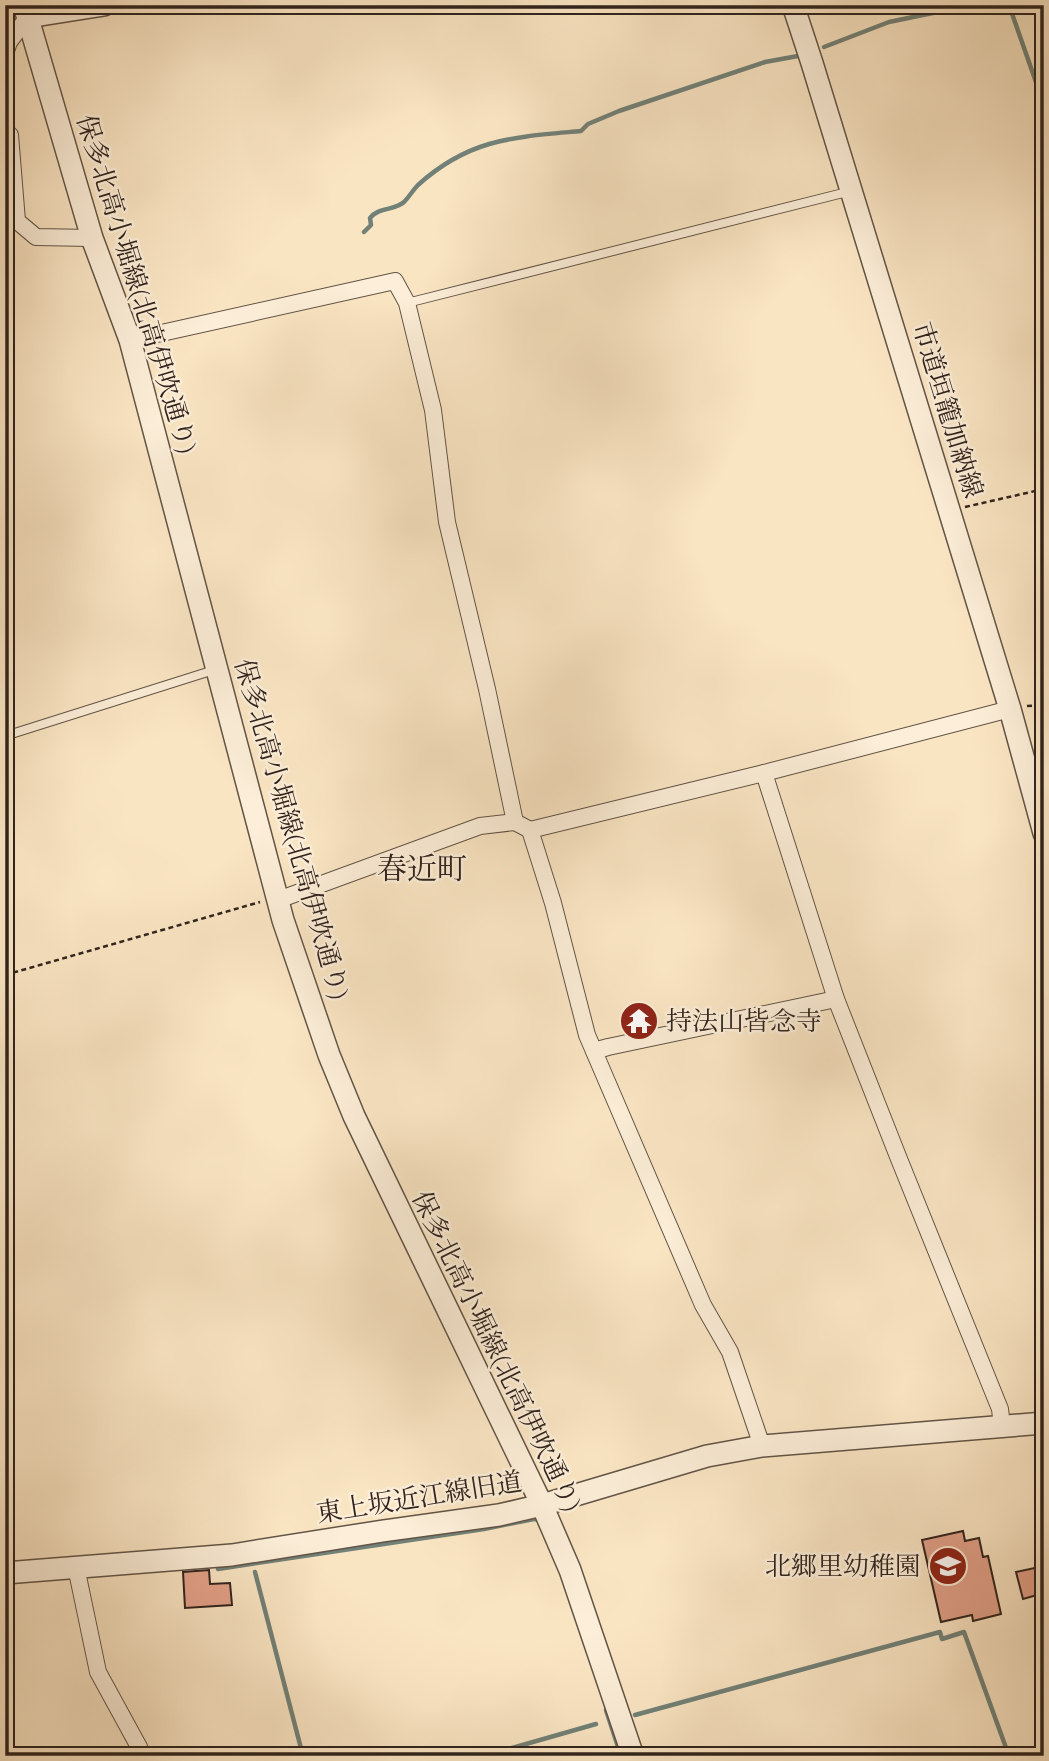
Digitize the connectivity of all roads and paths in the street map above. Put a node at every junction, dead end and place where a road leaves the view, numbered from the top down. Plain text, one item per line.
1 (104, 5) edge
2 (793, 5) edge
3 (26, 11) edge
4 (5, 23) edge
5 (5, 54) edge
6 (5, 131) edge
7 (851, 191) junction
8 (11, 222) edge
9 (92, 238) junction
10 (407, 303) junction
11 (130, 340) junction
12 (1044, 489) edge
13 (950, 511) junction
14 (217, 670) junction
15 (1010, 709) junction
16 (5, 736) edge
17 (764, 773) junction
18 (515, 822) junction
19 (530, 830) junction
20 (1044, 833) edge
21 (278, 901) junction
22 (5, 975) edge
23 (836, 999) junction
24 (594, 1051) junction
25 (1044, 1423) edge
26 (1002, 1426) junction
27 (762, 1446) junction
28 (542, 1505) junction
29 (76, 1567) junction
30 (5, 1573) edge
31 (141, 1756) edge
32 (633, 1756) edge

1 - 3 street
2 - 7 street, 市道垣籠加納線
3 - 4 street
3 - 5 street
3 - 9 street, 保多北高小堀線(北高伊吹通り)
6 - 8 street
7 - 10 lane
7 - 13 street, 市道垣籠加納線
8 - 9 street
9 - 11 street, 保多北高小堀線(北高伊吹通り)
10 - 11 street
10 - 18 street
11 - 14 street, 保多北高小堀線(北高伊吹通り)
12 - 13 path
13 - 15 street, 市道垣籠加納線
14 - 16 lane
14 - 21 street, 保多北高小堀線(北高伊吹通り)
15 - 17 street
15 - 20 street, 市道垣籠加納線
17 - 19 street
17 - 23 street
18 - 19 street
18 - 21 street
19 - 24 street
21 - 22 path
21 - 28 street, 保多北高小堀線(北高伊吹通り)
23 - 24 street
23 - 26 street
24 - 27 street
25 - 26 street, 東上坂近江線旧道
26 - 27 street, 東上坂近江線旧道
27 - 28 street, 東上坂近江線旧道
28 - 29 street, 東上坂近江線旧道
28 - 32 street, 保多北高小堀線(北高伊吹通り)
29 - 30 street, 東上坂近江線旧道
29 - 31 street

